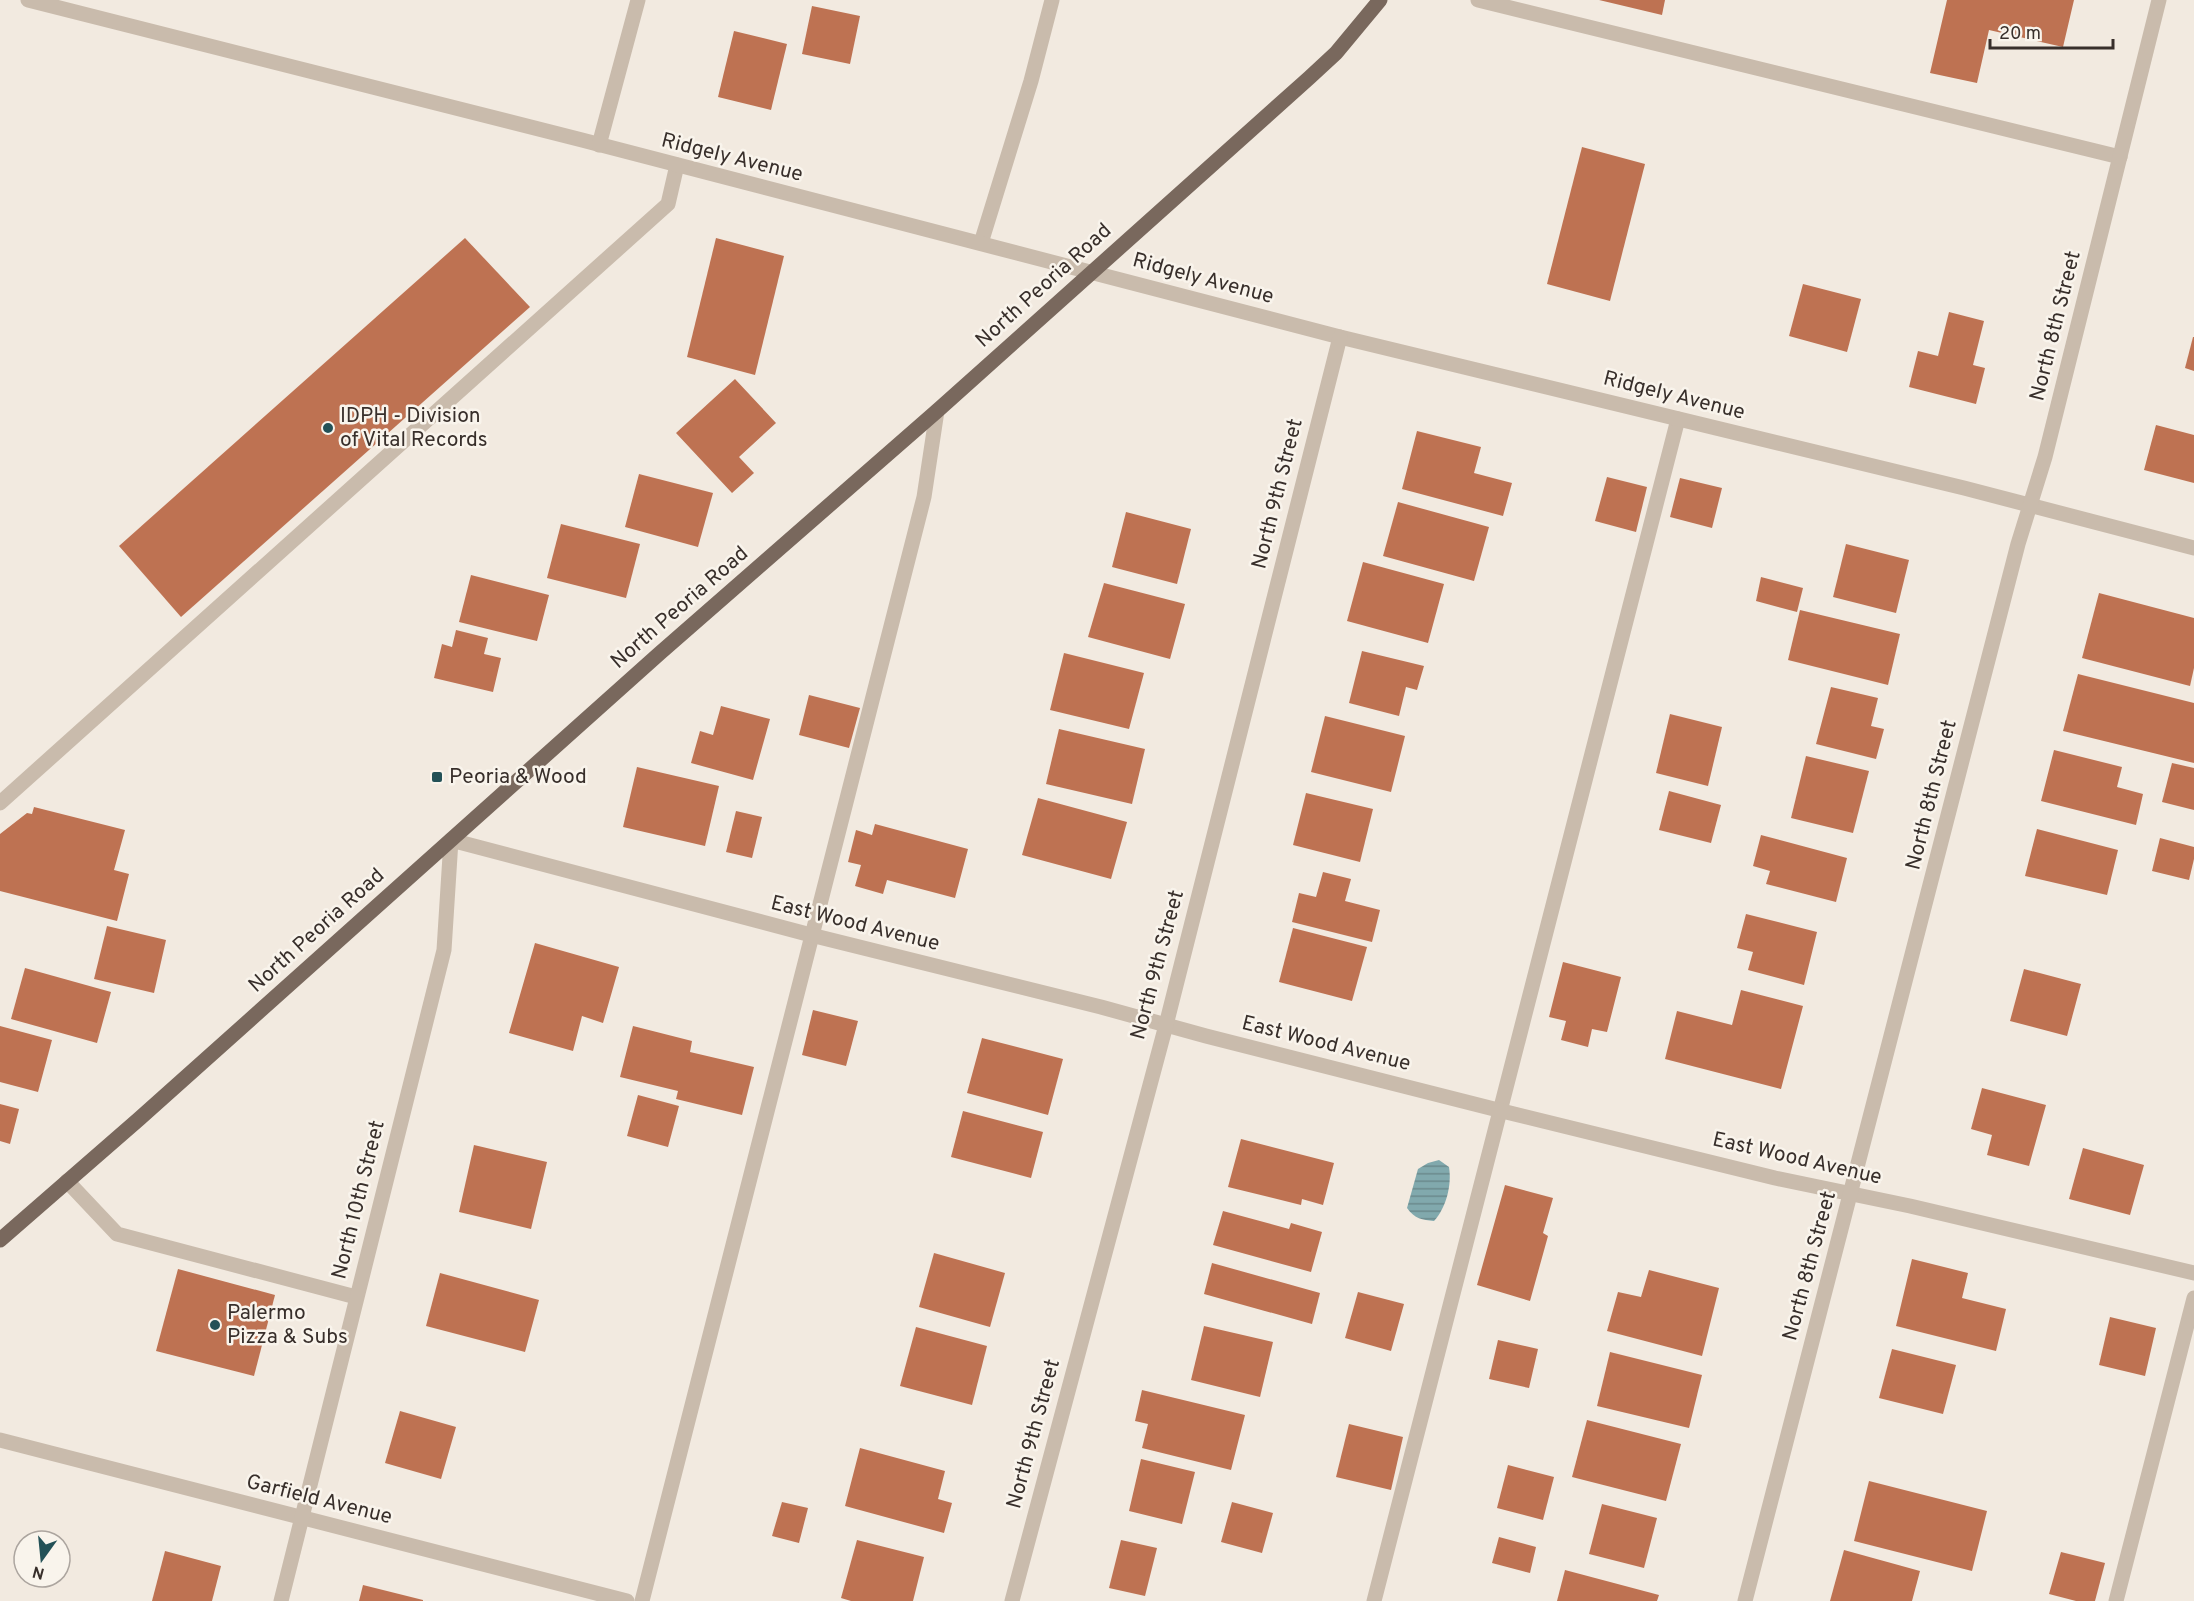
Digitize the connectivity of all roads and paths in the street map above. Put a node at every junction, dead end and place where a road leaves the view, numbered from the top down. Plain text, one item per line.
1 (28, 0) edge
2 (639, 0) edge
3 (1052, 0) edge
4 (1380, 0) edge
5 (1478, 0) edge
6 (2159, 0) edge
7 (599, 145) junction
8 (2120, 157) junction
9 (677, 165) junction
10 (981, 243) junction
11 (1092, 272) junction
12 (1340, 337) junction
13 (937, 411) junction
14 (1678, 419) junction
15 (2030, 505) junction
16 (2194, 548) edge
17 (0, 803) edge
18 (451, 840) junction
19 (811, 935) junction
20 (1166, 1025) junction
21 (1502, 1111) junction
22 (67, 1181) junction
23 (1851, 1194) junction
24 (0, 1240) edge
25 (2194, 1273) edge
26 (356, 1297) junction
27 (2194, 1298) edge
28 (0, 1440) edge
29 (302, 1517) junction
30 (281, 1601) edge
31 (627, 1601) edge
32 (642, 1601) edge
33 (1012, 1601) edge
34 (1374, 1601) edge
35 (1745, 1601) edge
36 (2116, 1601) edge

1 - 7 street, Ridgely Avenue
2 - 7 street
3 - 10 street
4 - 11 main road, North Peoria Road
5 - 8 street
6 - 8 street, North 8th Street
7 - 9 street, Ridgely Avenue
8 - 15 street, North 8th Street
9 - 10 street, Ridgely Avenue
9 - 17 street
10 - 11 street, Ridgely Avenue
11 - 12 street, Ridgely Avenue
11 - 13 main road, North Peoria Road
12 - 14 street, Ridgely Avenue
12 - 20 street, North 9th Street
13 - 18 main road, North Peoria Road
13 - 19 street
14 - 15 street, Ridgely Avenue
14 - 21 street
15 - 16 street, Ridgely Avenue
15 - 23 street, North 8th Street
18 - 19 street, East Wood Avenue
18 - 22 main road, North Peoria Road
18 - 26 street, North 10th Street
19 - 20 street, East Wood Avenue
19 - 32 street
20 - 21 street, East Wood Avenue
20 - 33 street, North 9th Street
21 - 23 street, East Wood Avenue
21 - 34 street
22 - 24 main road, North Peoria Road
22 - 26 street
23 - 25 street, East Wood Avenue
23 - 35 street, North 8th Street
26 - 29 street, North 10th Street
27 - 36 street
28 - 29 street, Garfield Avenue
29 - 30 street, North 10th Street
29 - 31 street, Garfield Avenue

